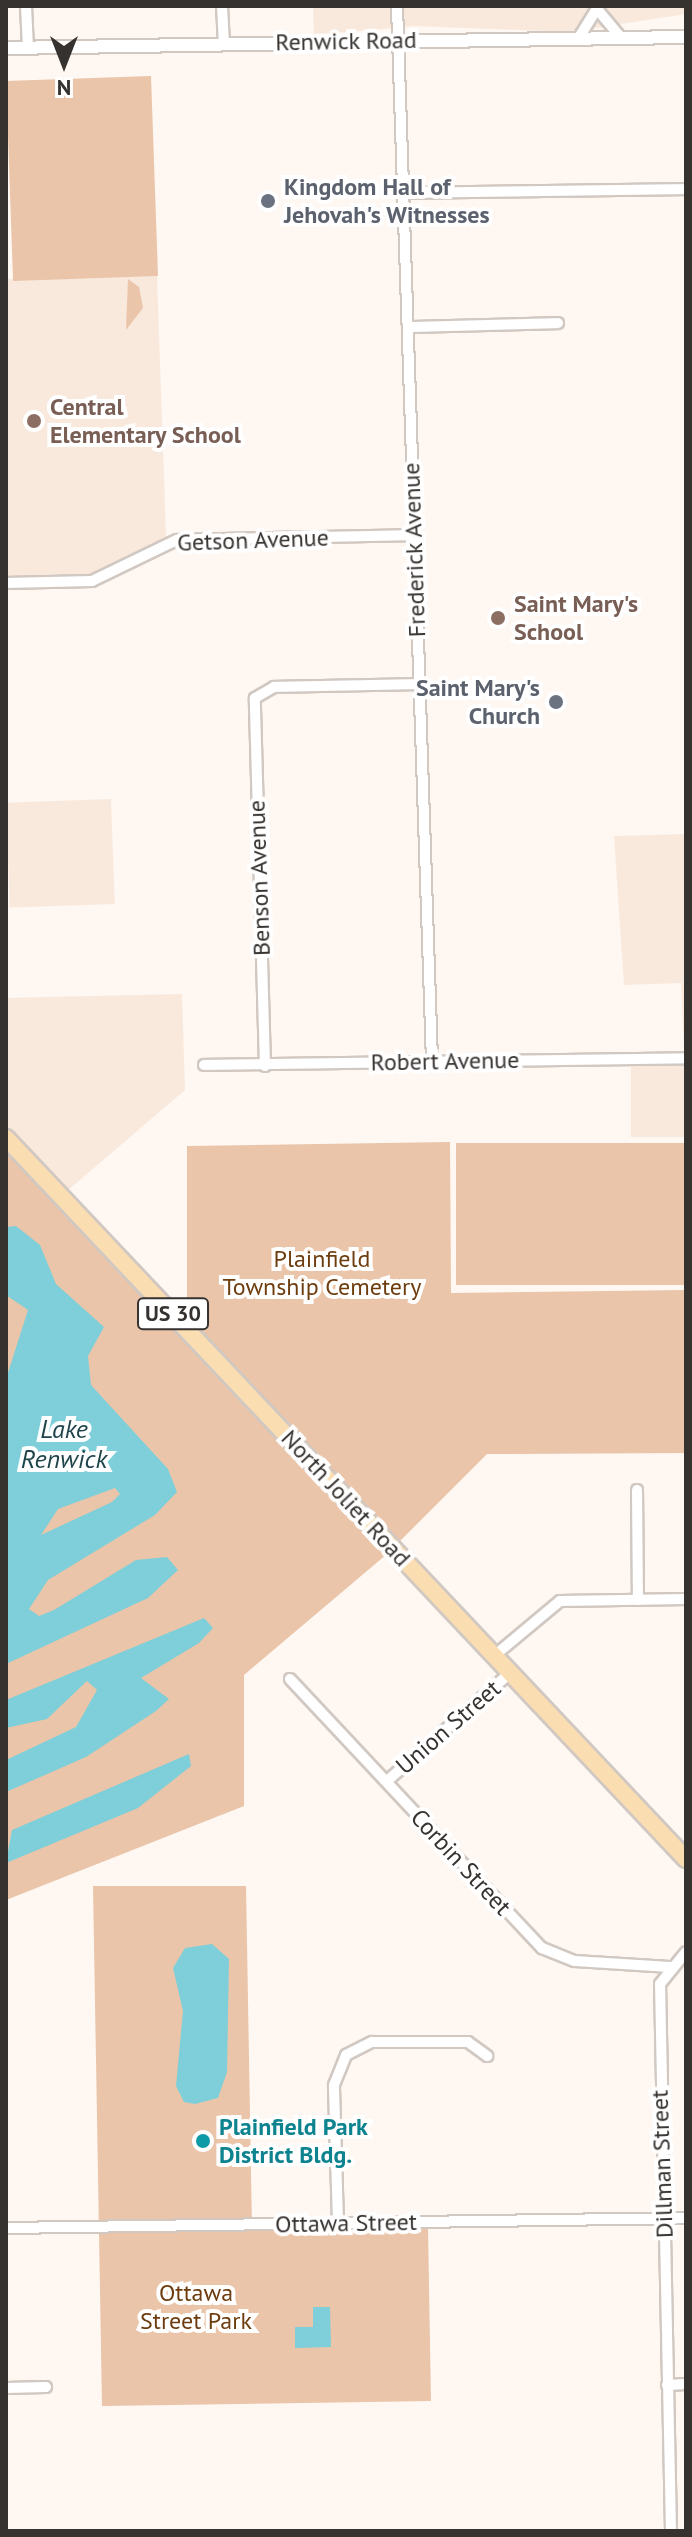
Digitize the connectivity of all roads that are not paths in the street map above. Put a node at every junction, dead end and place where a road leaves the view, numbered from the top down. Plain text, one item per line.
1 (26, 6) edge
2 (222, 6) edge
3 (397, 6) edge
4 (597, 7) edge
5 (686, 37) edge
6 (621, 38) junction
7 (578, 39) junction
8 (398, 40) junction
9 (224, 44) junction
10 (6, 48) edge
11 (28, 48) junction
12 (686, 189) edge
13 (404, 193) junction
14 (558, 323) dead end
15 (408, 327) junction
16 (414, 535) junction
17 (6, 583) edge
18 (418, 684) junction
19 (686, 1058) edge
20 (432, 1061) junction
21 (204, 1065) dead end
22 (265, 1066) junction
23 (6, 1138) edge
24 (637, 1490) dead end
25 (686, 1599) edge
26 (638, 1600) junction
27 (494, 1656) junction
28 (510, 1673) junction
29 (290, 1679) dead end
30 (387, 1781) junction
31 (686, 1859) edge
32 (686, 1952) edge
33 (670, 1967) junction
34 (487, 2056) dead end
35 (664, 2218) junction
36 (686, 2218) edge
37 (338, 2223) junction
38 (6, 2228) edge
39 (686, 2384) edge
40 (667, 2385) junction
41 (46, 2387) dead end
42 (6, 2388) edge
43 (671, 2531) edge

1 - 11 street
2 - 9 street
3 - 8 street, Frederick Avenue
4 - 6 street
4 - 7 street
5 - 6 street, Renwick Road
6 - 7 street, Renwick Road
7 - 8 street, Renwick Road
8 - 9 street, Renwick Road
8 - 13 street, Frederick Avenue
9 - 11 street, Renwick Road
10 - 11 street, Renwick Road
12 - 13 street
13 - 15 street, Frederick Avenue
14 - 15 street
15 - 16 street, Frederick Avenue
16 - 17 street, Getson Avenue
16 - 18 street, Frederick Avenue
18 - 20 street, Frederick Avenue
18 - 22 street, Benson Avenue
19 - 20 street, Robert Avenue
20 - 22 street, Robert Avenue
21 - 22 street, Robert Avenue
23 - 27 main road, North Joliet Road / US 30
24 - 26 street
25 - 26 street, Union Street
26 - 27 street, Union Street
27 - 28 main road, North Joliet Road / US 30
28 - 30 street, Union Street
28 - 31 main road, North Joliet Road / US 30
29 - 30 street, Corbin Street
30 - 33 street, Corbin Street
32 - 33 street
33 - 35 street, Dillman Street
34 - 37 street
35 - 36 street, Ottawa Street
35 - 37 street, Ottawa Street
35 - 40 street, Dillman Street
37 - 38 street, Ottawa Street
39 - 40 street
40 - 43 street, Dillman Street
41 - 42 street

